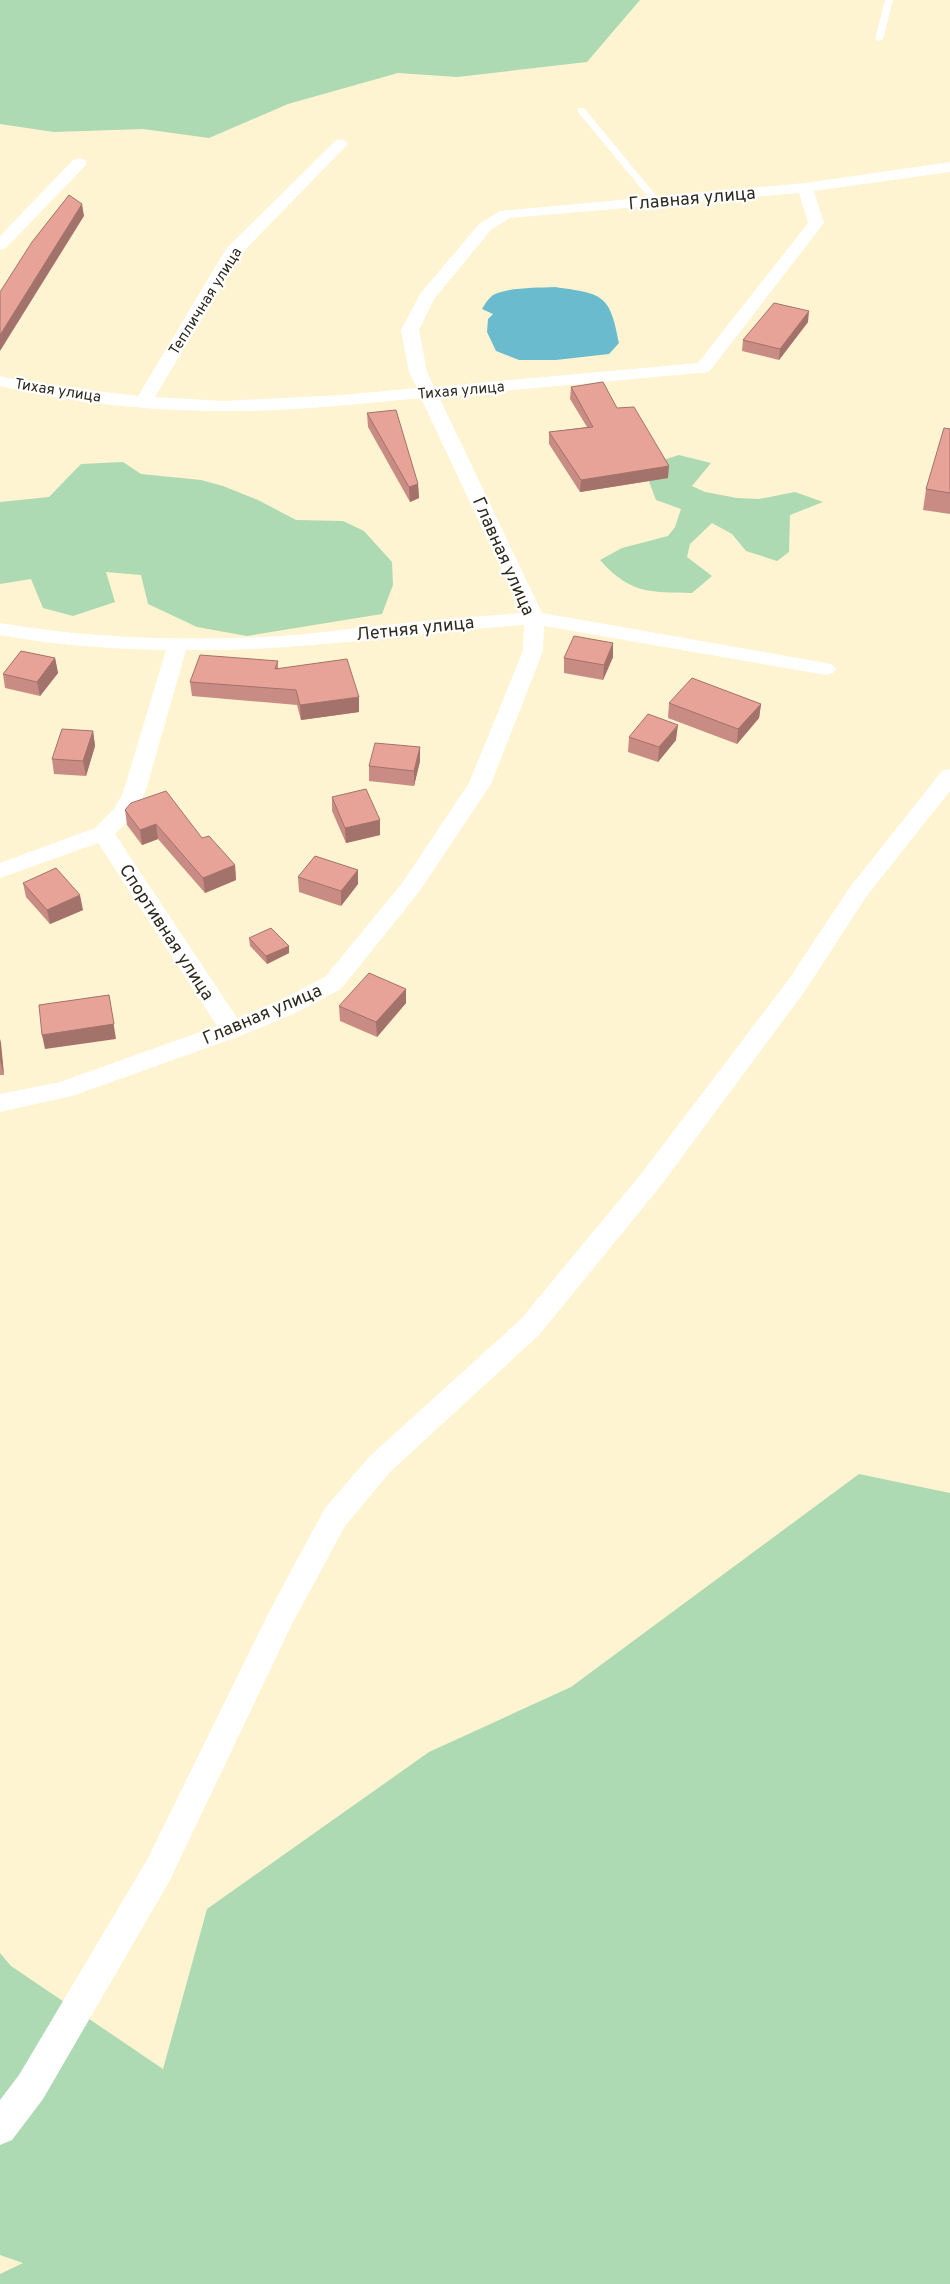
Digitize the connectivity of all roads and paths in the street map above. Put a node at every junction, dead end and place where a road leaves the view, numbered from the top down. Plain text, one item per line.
1 (889, 0) edge
2 (879, 39) dead end
3 (581, 110) dead end
4 (340, 144) dead end
5 (79, 163) dead end
6 (950, 167) edge
7 (805, 188) junction
8 (656, 201) junction
9 (3, 239) edge
10 (0, 381) edge
11 (428, 392) junction
12 (143, 402) junction
13 (534, 618) junction
14 (0, 629) edge
15 (178, 644) junction
16 (826, 669) dead end
17 (950, 776) edge
18 (103, 833) junction
19 (0, 871) edge
20 (232, 1030) junction
21 (0, 1103) edge
22 (0, 2128) edge

1 - 2 lane
3 - 8 lane
4 - 12 street, Тепличная улица
5 - 9 street
6 - 7 street, Главная улица
7 - 8 street, Главная улица
7 - 11 street, Тихая улица
8 - 11 street, Главная улица
10 - 12 street, Тихая улица
11 - 12 street, Тихая улица
11 - 13 street, Главная улица
13 - 15 street, Летняя улица
13 - 16 street, Летняя улица
13 - 20 street, Главная улица
14 - 15 street, Летняя улица
15 - 18 street
17 - 22 street
18 - 19 street
18 - 20 street, Спортивная улица
20 - 21 street, Главная улица

